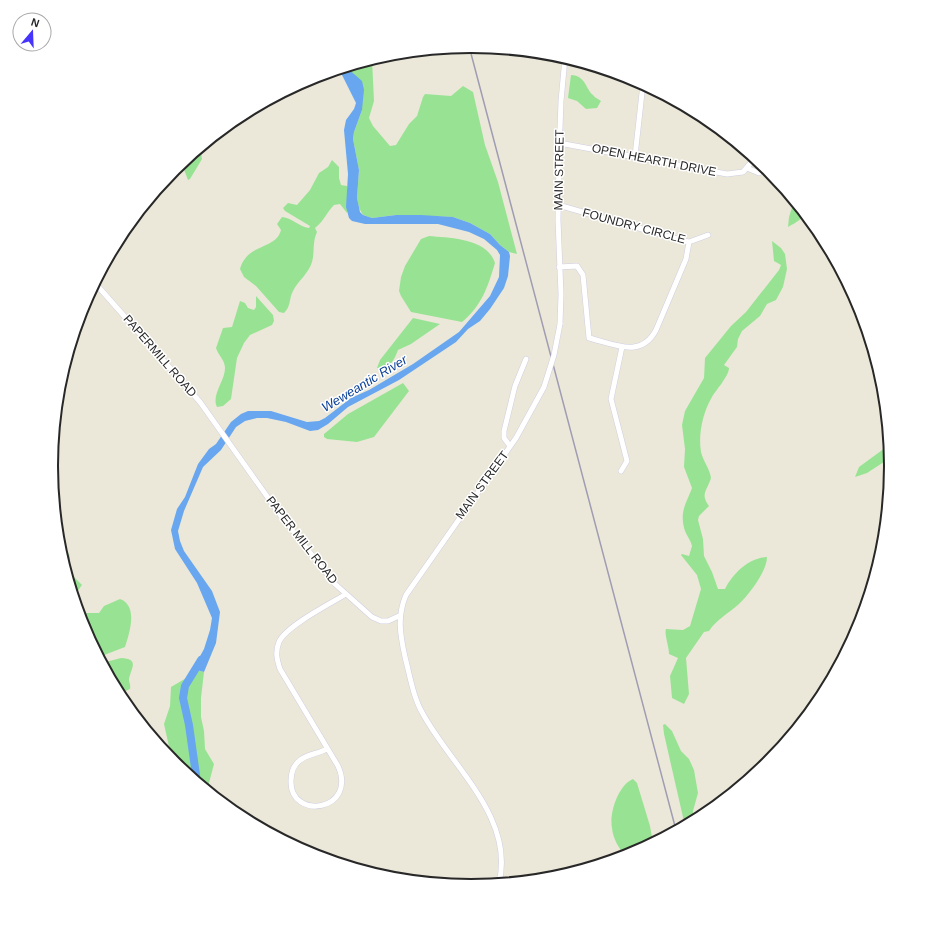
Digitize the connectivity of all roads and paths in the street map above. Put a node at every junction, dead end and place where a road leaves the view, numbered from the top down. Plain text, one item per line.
1 (565, 64) edge
2 (642, 90) edge
3 (559, 143) junction
4 (635, 156) junction
5 (751, 163) edge
6 (747, 168) junction
7 (760, 172) edge
8 (558, 205) junction
9 (708, 235) dead end
10 (689, 242) junction
11 (559, 267) junction
12 (99, 287) edge
13 (622, 347) junction
14 (526, 359) dead end
15 (221, 432) joint
16 (510, 446) junction
17 (621, 471) dead end
18 (346, 594) junction
19 (399, 616) junction
20 (327, 749) junction
21 (499, 878) edge

1 - 3 street, MAIN STREET
2 - 4 street
3 - 4 street, OPEN HEARTH DRIVE
3 - 8 street, MAIN STREET
4 - 6 street, OPEN HEARTH DRIVE
5 - 6 street
6 - 7 street, OPEN HEARTH DRIVE
8 - 10 street, FOUNDRY CIRCLE
8 - 11 street, MAIN STREET
9 - 10 street, FOUNDRY CIRCLE
10 - 13 street
11 - 13 street
11 - 16 street, MAIN STREET, bridge
12 - 15 street, PAPERMILL ROAD
13 - 17 street
14 - 16 street
15 - 18 street, PAPER MILL ROAD
16 - 19 street, MAIN STREET
18 - 19 street, PAPER MILL ROAD
18 - 20 street
19 - 21 street, MAIN STREET
20 - 20 street

